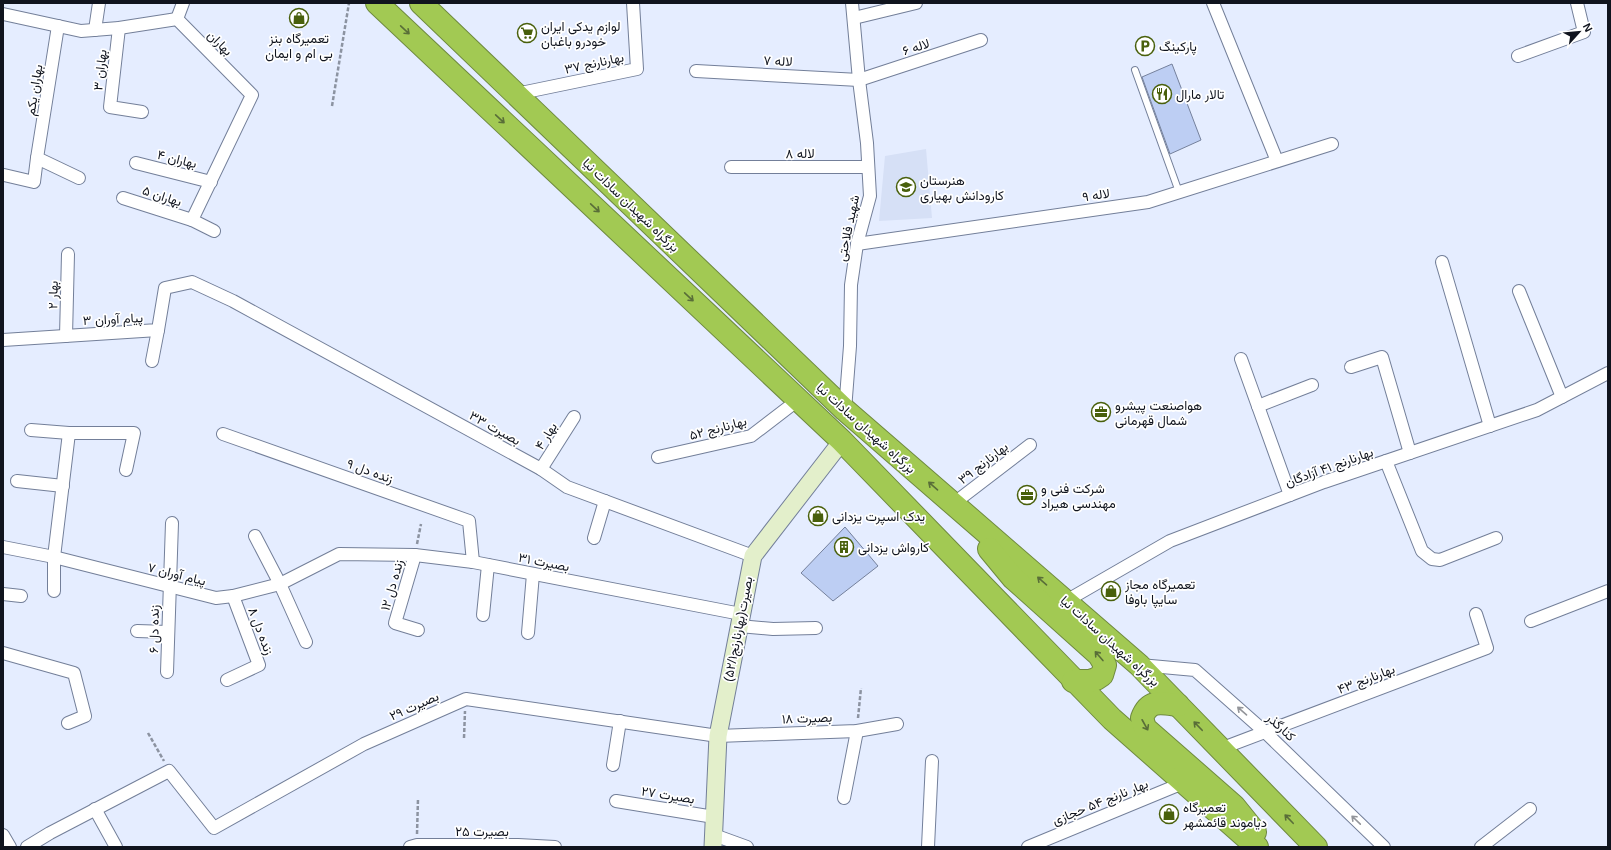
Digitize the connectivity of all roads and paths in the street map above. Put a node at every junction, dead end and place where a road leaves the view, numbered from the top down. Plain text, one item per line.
1 (99, 3) edge
2 (182, 3) edge
3 (349, 3) edge
4 (377, 3) edge
5 (421, 3) edge
6 (633, 3) edge
7 (852, 3) edge
8 (916, 3) edge
9 (1213, 3) edge
10 (1577, 3) edge
11 (3, 14) edge
12 (854, 18) junction
13 (177, 19) junction
14 (58, 26) junction
15 (119, 28) junction
16 (95, 30) junction
17 (981, 40) dead end
18 (1518, 56) dead end
19 (1135, 70) dead end
20 (696, 71) dead end
21 (859, 80) junction
22 (516, 94) junction
23 (332, 106) dead end
24 (142, 112) dead end
25 (1332, 144) dead end
26 (37, 158) junction
27 (1277, 161) junction
28 (136, 163) dead end
29 (731, 167) dead end
30 (868, 167) junction
31 (4, 175) dead end
32 (79, 178) dead end
33 (211, 182) junction
34 (1179, 192) junction
35 (123, 198) dead end
36 (192, 220) junction
37 (214, 231) dead end
38 (857, 244) junction
39 (68, 254) dead end
40 (1442, 262) dead end
41 (1519, 292) dead end
42 (233, 300) joint
43 (158, 330) junction
44 (66, 336) junction
45 (3, 340) edge
46 (1241, 359) dead end
47 (152, 361) dead end
48 (1352, 367) dead end
49 (1608, 373) edge
50 (1312, 385) dead end
51 (1562, 397) junction
52 (798, 400) junction
53 (1258, 406) junction
54 (845, 410) junction
55 (574, 417) dead end
56 (1490, 426) junction
57 (31, 430) dead end
58 (69, 433) junction
59 (223, 434) dead end
60 (842, 441) junction
61 (1030, 445) dead end
62 (1410, 453) junction
63 (658, 457) dead end
64 (1386, 461) junction
65 (541, 469) junction
66 (126, 470) dead end
67 (17, 481) dead end
68 (62, 486) junction
69 (1290, 495) junction
70 (605, 501) junction
71 (953, 504) junction
72 (172, 523) dead end
73 (421, 524) dead end
74 (255, 536) dead end
75 (594, 538) dead end
76 (1496, 538) dead end
77 (3, 547) edge
78 (339, 554) joint
79 (415, 555) junction
80 (753, 556) junction
81 (54, 558) junction
82 (473, 562) junction
83 (488, 565) junction
84 (533, 574) junction
85 (280, 584) junction
86 (169, 587) junction
87 (54, 591) dead end
88 (1608, 591) edge
89 (3, 594) edge
90 (21, 596) dead end
91 (233, 596) junction
92 (1066, 601) junction
93 (483, 614) dead end
94 (1476, 614) dead end
95 (740, 620) junction
96 (1531, 621) dead end
97 (816, 628) dead end
98 (418, 630) dead end
99 (137, 631) dead end
100 (168, 632) junction
101 (528, 633) dead end
102 (306, 642) dead end
103 (3, 653) edge
104 (1139, 665) junction
105 (167, 672) dead end
106 (227, 680) dead end
107 (1073, 681) junction
108 (861, 688) dead end
109 (466, 699) junction
110 (1178, 705) junction
111 (620, 721) junction
112 (68, 723) dead end
113 (897, 724) dead end
114 (857, 731) junction
115 (1265, 732) junction
116 (148, 733) dead end
117 (718, 736) junction
118 (464, 738) dead end
119 (1220, 749) junction
120 (932, 761) dead end
121 (613, 765) dead end
122 (169, 771) junction
123 (1183, 783) junction
124 (844, 798) dead end
125 (418, 799) dead end
126 (616, 801) dead end
127 (95, 809) junction
128 (1530, 809) dead end
129 (714, 817) junction
130 (3, 835) edge
131 (713, 841) edge
132 (413, 846) edge
133 (10, 847) edge
134 (27, 847) edge
135 (116, 847) edge
136 (555, 847) edge
137 (747, 847) edge
138 (928, 847) edge
139 (1028, 847) edge
140 (1257, 847) edge
141 (1266, 847) edge
142 (1316, 847) edge
143 (1384, 847) edge
144 (1481, 847) edge

1 - 16 street
2 - 13 street
3 - 23 path
4 -> 52 highway, بزرگراه شهیدان سادات نیا
5 - 22 highway, بزرگراه شهیدان سادات نیا
6 - 22 street, بهارنارنج ۳۷
7 - 12 street, شهید فلاحتی
8 - 12 street
9 - 27 street
10 - 18 street
11 - 14 street
12 - 21 street, شهید فلاحتی
13 - 15 street
13 - 33 street, بهاران
14 - 16 street
14 - 26 street, بهاران یکم
15 - 16 street
15 - 24 street, بهاران ۳
17 - 21 street, لاله ۶
19 - 34 lane
20 - 21 street, لاله ۷
21 - 30 street, شهید فلاحتی
22 - 54 highway, بزرگراه شهیدان سادات نیا
25 - 27 street, لاله ۹
26 - 31 street, بهاران یکم
26 - 32 street
27 - 34 street, لاله ۹
28 - 33 street, بهاران ۴
29 - 30 street, لاله ۸
30 - 38 street, شهید فلاحتی
33 - 36 street, بهاران
34 - 38 street, لاله ۹
35 - 36 street, بهاران ۵
36 - 37 street
38 - 54 street, شهید فلاحتی
39 - 44 street, بهار ۲
40 - 56 street
41 - 51 street
42 - 43 street, پیام آوران ۳
42 - 65 street, بصیرت ۳۳
43 - 44 street, پیام آوران ۳
43 - 47 street
44 - 45 street, پیام آوران ۳
46 - 53 street
48 - 62 street
49 - 51 street, بهارنارنج ۴۱ آزادگان
50 - 53 street
51 - 56 street, بهارنارنج ۴۱ آزادگان
52 - 60 highway, بزرگراه شهیدان سادات نیا
52 - 63 street, بهارنارنج ۵۲
53 - 69 street
71 -> 54 highway, بزرگراه شهیدان سادات نیا
55 - 65 street, بهار ۴
56 - 62 street, بهارنارنج ۴۱ آزادگان
57 - 58 street
58 - 66 street
58 - 68 street
59 - 82 street, زنده دل ۹
60 - 80 street, بصیرت(بهارنارنج۵۲/۱)
60 - 107 highway, بزرگراه شهیدان سادات نیا
61 - 71 street, بهارنارنج ۳۹
62 - 64 street, بهارنارنج ۴۱ آزادگان
64 - 69 street, بهارنارنج ۴۱ آزادگان
64 - 76 street
65 - 70 street, بصیرت ۳۳
67 - 68 street
68 - 81 street
69 - 92 street, بهارنارنج ۴۱ آزادگان
70 - 75 street
70 - 80 street, بصیرت ۳۳
92 -> 71 highway, بزرگراه شهیدان سادات نیا
107 -> 71 highway
72 - 86 street, زنده دل ۶
73 - 79 path
74 - 85 street
77 - 81 street, پیام آوران ۷
78 - 79 street, بصیرت ۳۱
78 - 85 street, پیام آوران ۷
79 - 82 street, بصیرت ۳۱
79 - 98 street, زنده دل ۱۲
80 - 95 street, بصیرت(بهارنارنج۵۲/۱)
81 - 86 street, پیام آوران ۷
81 - 87 street
82 - 83 street, بصیرت ۳۱
83 - 84 street, بصیرت ۳۱
83 - 93 street
84 - 95 street, بصیرت ۳۱
84 - 101 street
85 - 91 street, پیام آوران ۷
85 - 102 street
86 - 91 street, پیام آوران ۷
86 - 100 street, زنده دل ۶
88 - 96 street
89 - 90 street
91 - 106 street, زنده دل ۸
92 - 104 highway, بزرگراه شهیدان سادات نیا
94 - 115 street, بهارنارنج ۴۳
95 - 97 street, بصیرت ۳۱
95 - 117 street, بصیرت(بهارنارنج۵۲/۱)
99 - 100 street
100 - 105 street, زنده دل ۶
103 - 112 street
104 - 110 highway, بزرگراه شهیدان سادات نیا
115 -> 104 street, کنارگذر
107 - 123 highway, بزرگراه شهیدان سادات نیا
108 - 114 path
109 - 111 street
109 - 118 path
109 - 122 street, بصیرت ۲۹
119 -> 110 highway, بزرگراه شهیدان سادات نیا
110 -> 141 highway
111 - 117 street
111 - 121 street
113 - 114 street, بصیرت ۱۸
114 - 117 street, بصیرت ۱۸
114 - 124 street
115 - 119 street, بهارنارنج ۴۳
143 -> 115 street, کنارگذر
116 - 122 path
117 - 129 street, بصیرت(بهارنارنج۵۲/۱)
142 -> 119 highway, بزرگراه شهیدان سادات نیا
120 - 138 street
122 - 127 street
123 - 139 street, بهار نارنج ۵۴ حجازی
123 - 140 highway, بزرگراه شهیدان سادات نیا
125 - 132 path
126 - 129 street, بصیرت ۲۷
127 - 134 street
127 - 135 street
128 - 144 street
129 - 131 street, بصیرت(بهارنارنج۵۲/۱)
130 - 133 street
131 - 137 street
132 - 136 street, بصیرت ۲۵

